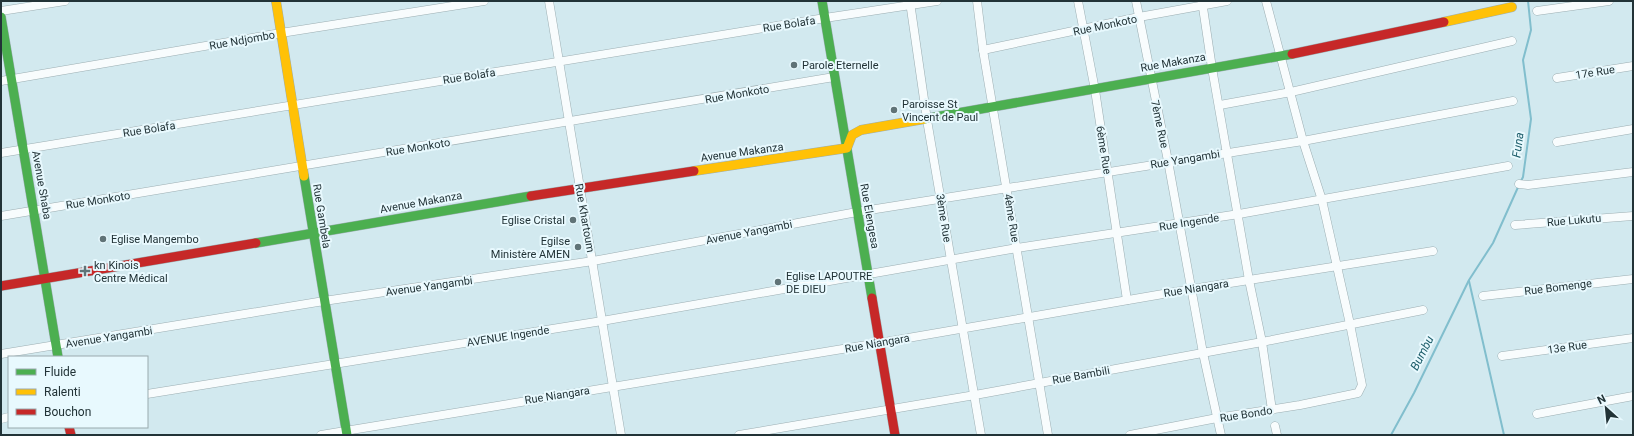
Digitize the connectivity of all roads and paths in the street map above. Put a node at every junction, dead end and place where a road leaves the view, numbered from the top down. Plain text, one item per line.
1 (65, 1) edge
2 (276, 1) edge
3 (484, 1) edge
4 (550, 1) edge
5 (822, 1) edge
6 (937, 1) edge
7 (977, 1) edge
8 (1078, 1) edge
9 (1136, 1) edge
10 (1227, 1) edge
11 (1266, 1) edge
12 (1609, 1) edge
13 (911, 3) edge
14 (1202, 3) edge
15 (1512, 7) dead end
16 (1, 11) edge
17 (1537, 11) dead end
18 (1, 17) edge
19 (1139, 17) junction
20 (825, 18) junction
21 (1084, 29) junction
22 (281, 33) junction
23 (1512, 41) dead end
24 (983, 50) junction
25 (1282, 56) junction
26 (559, 61) junction
27 (1633, 66) edge
28 (1212, 68) junction
29 (834, 77) junction
30 (1151, 78) junction
31 (1557, 78) dead end
32 (12, 79) junction
33 (1, 81) edge
34 (1095, 90) junction
35 (1291, 92) junction
36 (1513, 101) dead end
37 (293, 105) junction
38 (1220, 105) junction
39 (993, 107) junction
40 (927, 120) junction
41 (569, 123) junction
42 (1633, 129) edge
43 (1304, 141) junction
44 (1557, 142) dead end
45 (847, 148) junction
46 (23, 149) junction
47 (1227, 152) junction
48 (1, 153) edge
49 (1168, 161) junction
50 (302, 166) junction
51 (1508, 166) dead end
52 (1107, 171) junction
53 (1633, 172) edge
54 (1519, 184) dead end
55 (580, 188) junction
56 (1007, 188) junction
57 (941, 198) junction
58 (1322, 200) junction
59 (34, 210) junction
60 (857, 212) junction
61 (1239, 214) junction
62 (1, 216) edge
63 (1633, 216) edge
64 (1180, 224) junction
65 (1515, 225) dead end
66 (312, 232) junction
67 (1118, 233) junction
68 (1017, 248) junction
69 (1433, 251) dead end
70 (951, 260) junction
71 (593, 261) junction
72 (1336, 265) junction
73 (868, 275) junction
74 (46, 279) junction
75 (1633, 279) edge
76 (1249, 280) junction
77 (1, 286) edge
78 (1192, 289) junction
79 (1483, 296) dead end
80 (1127, 300) junction
81 (324, 302) junction
82 (1423, 310) dead end
83 (1028, 317) junction
84 (602, 321) junction
85 (1350, 324) junction
86 (963, 328) junction
87 (1633, 338) edge
88 (1262, 342) junction
89 (879, 343) junction
90 (56, 345) junction
91 (1203, 353) junction
92 (1, 354) edge
93 (58, 356) edge
94 (1502, 356) dead end
95 (336, 363) junction
96 (1039, 383) junction
97 (613, 386) junction
98 (148, 394) edge
99 (975, 396) junction
100 (1633, 396) edge
101 (891, 410) junction
102 (1272, 410) junction
103 (1537, 414) dead end
104 (1217, 418) junction
105 (1275, 426) dead end
106 (347, 433) edge
107 (320, 435) edge
108 (621, 435) edge
109 (739, 435) edge
110 (895, 435) edge
111 (981, 435) edge
112 (1048, 435) edge
113 (1130, 435) edge
114 (1220, 435) edge
115 (1276, 435) edge

1 - 16 street
2 - 22 street, Rue Gambela
3 - 22 street, Rue Ndjombo
4 - 26 street, Rue Khartoum
5 - 20 street, Rue Elengesa
6 - 13 street, Rue Bolafa
7 - 24 street, 4ème Rue
8 - 21 street, 6ème Rue
9 - 19 street, 7ème Rue
10 - 14 street, Rue Monkoto
11 - 25 street
12 - 17 street
13 - 20 street, Rue Bolafa
13 - 40 street, 3ème Rue
14 - 19 street, Rue Monkoto
14 - 28 street
15 - 25 street, Rue Makanza
18 - 32 street, Avenue Shaba
19 - 21 street, Rue Monkoto
19 - 30 street, 7ème Rue
20 - 26 street, Rue Bolafa
20 - 29 street, Rue Elengesa
21 - 24 street, Rue Monkoto
21 - 34 street, 6ème Rue
22 - 32 street, Rue Ndjombo
22 - 37 street, Rue Gambela
23 - 35 street
24 - 39 street, 4ème Rue
25 - 28 street, Rue Makanza
25 - 35 street
26 - 37 street, Rue Bolafa
26 - 41 street, Rue Khartoum
27 - 31 street, 17e Rue
28 - 30 street, Rue Makanza
28 - 38 street
29 - 41 street, Rue Monkoto
29 - 45 street, Rue Elengesa
30 - 34 street, Rue Makanza
30 - 49 street, 7ème Rue
32 - 33 street, Rue Ndjombo
32 - 46 street, Avenue Shaba
34 - 39 street, Rue Makanza
34 - 52 street, 6ème Rue
35 - 38 street
35 - 43 street
36 - 43 street, Rue Yangambi
37 - 46 street, Rue Bolafa
37 - 50 street, Rue Gambela
38 - 47 street
39 - 40 street, Rue Makanza
39 - 56 street, 4ème Rue
40 - 45 street, Rue Makanza
40 - 57 street, 3ème Rue
41 - 50 street, Rue Monkoto
41 - 55 street, Rue Khartoum
42 - 44 street
43 - 47 street, Rue Yangambi
43 - 58 street
45 - 55 street, Avenue Makanza
45 - 60 street, Rue Elengesa
46 - 48 street, Rue Bolafa
46 - 59 street, Avenue Shaba
47 - 49 street, Rue Yangambi
47 - 61 street
49 - 52 street, Rue Yangambi
49 - 64 street, 7ème Rue
50 - 59 street, Rue Monkoto
50 - 66 street, Rue Gambela
51 - 58 street, Rue Ingende
52 - 56 street, Rue Yangambi
52 - 67 street, 6ème Rue
53 - 54 street
55 - 66 street, Avenue Makanza
55 - 71 street, Rue Khartoum
56 - 57 street, Rue Yangambi
56 - 68 street, 4ème Rue
57 - 60 street, Rue Yangambi
57 - 70 street, 3ème Rue
58 - 61 street, Rue Ingende
58 - 72 street
59 - 62 street, Rue Monkoto
59 - 74 street, Avenue Shaba
60 - 71 street, Avenue Yangambi
60 - 73 street, Rue Elengesa
61 - 64 street, Rue Ingende
61 - 76 street
63 - 65 street, Rue Lukutu
64 - 67 street, Rue Ingende
64 - 78 street, 7ème Rue
66 - 74 street, Avenue Makanza
66 - 81 street, Rue Gambela
67 - 68 street, Rue Ingende
67 - 80 street, 6ème Rue
68 - 70 street, Rue Ingende
68 - 83 street, 4ème Rue
69 - 72 street, Rue Niangara
70 - 73 street, Rue Ingende
70 - 86 street, 3ème Rue
71 - 81 street, Avenue Yangambi
71 - 84 street, Rue Khartoum
72 - 76 street, Rue Niangara
72 - 85 street
73 - 84 street, AVENUE Ingende
73 - 89 street, Rue Elengesa
74 - 77 street, Avenue Makanza
74 - 90 street, Avenue Shaba
75 - 79 street, Rue Bomenge
76 - 78 street, Rue Niangara
76 - 88 street
78 - 80 street, Rue Niangara
78 - 91 street, 7ème Rue
80 - 83 street, Rue Niangara
81 - 90 street, Avenue Yangambi
81 - 95 street, Rue Gambela
82 - 85 street, Rue Bambili
83 - 86 street, Rue Niangara
83 - 96 street, 4ème Rue
84 - 95 street, AVENUE Ingende
84 - 97 street, Rue Khartoum
85 - 88 street, Rue Bambili
85 - 102 street, Rue Bondo
86 - 89 street, Rue Niangara
86 - 99 street, 3ème Rue
87 - 94 street, 13e Rue
88 - 91 street, Rue Bambili
88 - 102 street
89 - 97 street, Rue Niangara
89 - 101 street, Rue Elengesa
90 - 92 street, Avenue Yangambi
90 - 93 street, Avenue Shaba
91 - 96 street, Rue Bambili
91 - 104 street, 7ème Rue
95 - 98 street, AVENUE Ingende
95 - 106 street, Rue Gambela
96 - 99 street, Rue Bambili
96 - 112 street, 4ème Rue
97 - 106 street, Rue Niangara
97 - 108 street, Rue Khartoum
99 - 101 street, Rue Bambili
99 - 111 street, 3ème Rue
100 - 103 street
101 - 109 street, Rue Bambili
101 - 110 street, Rue Elengesa
102 - 104 street, Rue Bondo
104 - 113 street, Rue Bondo
104 - 114 street, 7ème Rue
105 - 115 street
106 - 107 street, Rue Niangara

